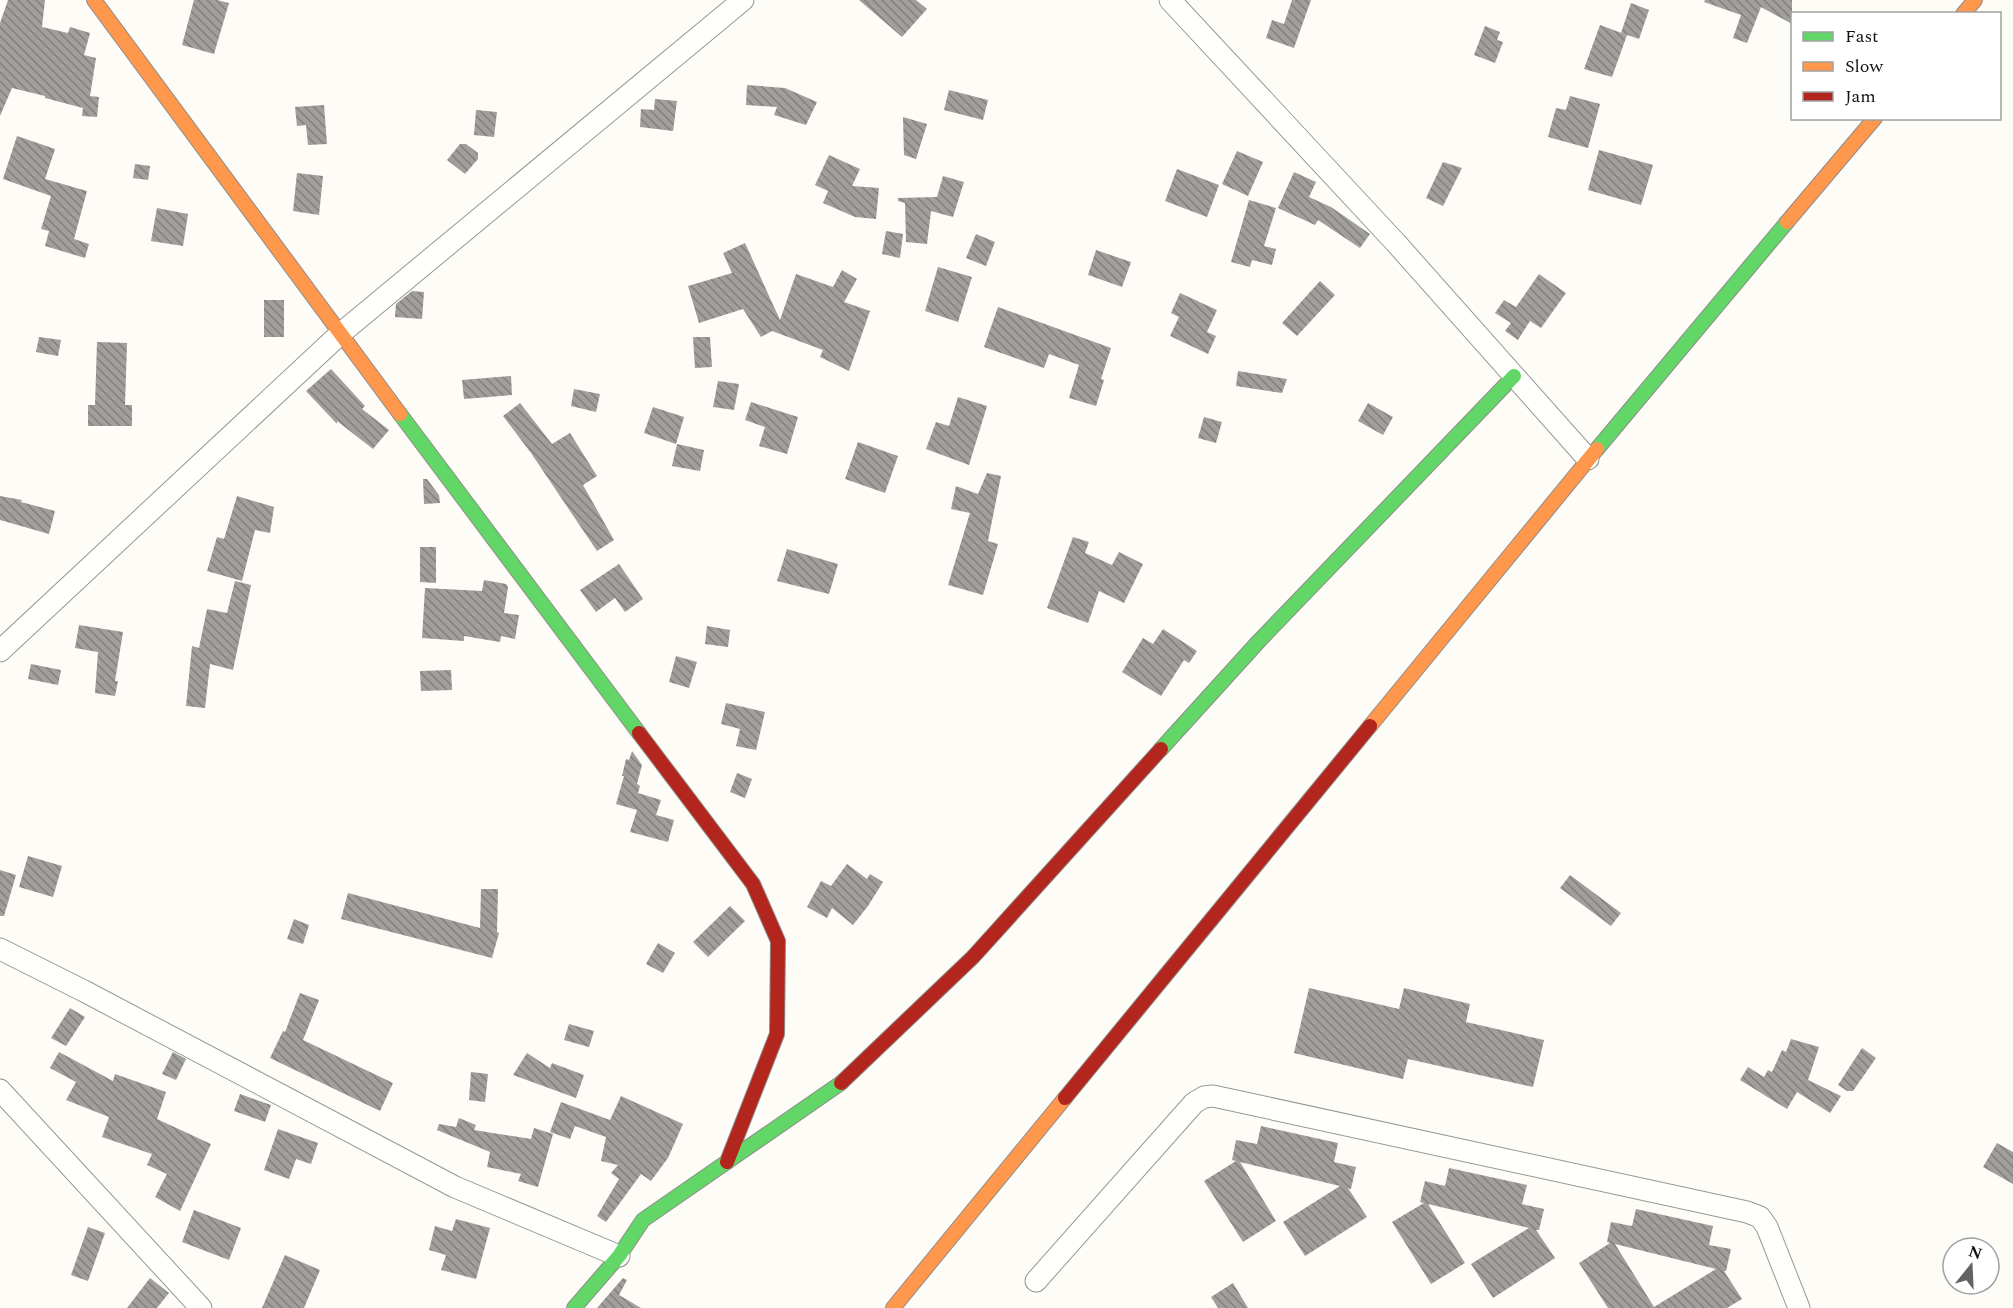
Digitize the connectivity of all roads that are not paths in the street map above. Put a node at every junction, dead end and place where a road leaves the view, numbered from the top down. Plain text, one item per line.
1 (94, 0) edge
2 (742, 0) edge
3 (1170, 0) edge
4 (1975, 0) edge
5 (1965, 12) edge
6 (1873, 120) edge
7 (340, 334) junction
8 (1514, 376) junction
9 (1588, 459) junction
10 (0, 651) edge
11 (0, 949) edge
12 (0, 1090) edge
13 (727, 1162) junction
14 (619, 1256) junction
15 (1036, 1281) dead end
16 (201, 1308) edge
17 (574, 1308) edge
18 (893, 1308) edge
19 (1798, 1308) edge

1 - 7 street
2 - 7 street
3 - 8 street
4 - 5 street
6 - 9 street
7 - 10 street
7 - 13 street
8 - 9 street
8 - 13 street
9 - 18 street
11 - 14 street
12 - 16 street
13 - 14 street
14 - 17 street
15 - 19 street

